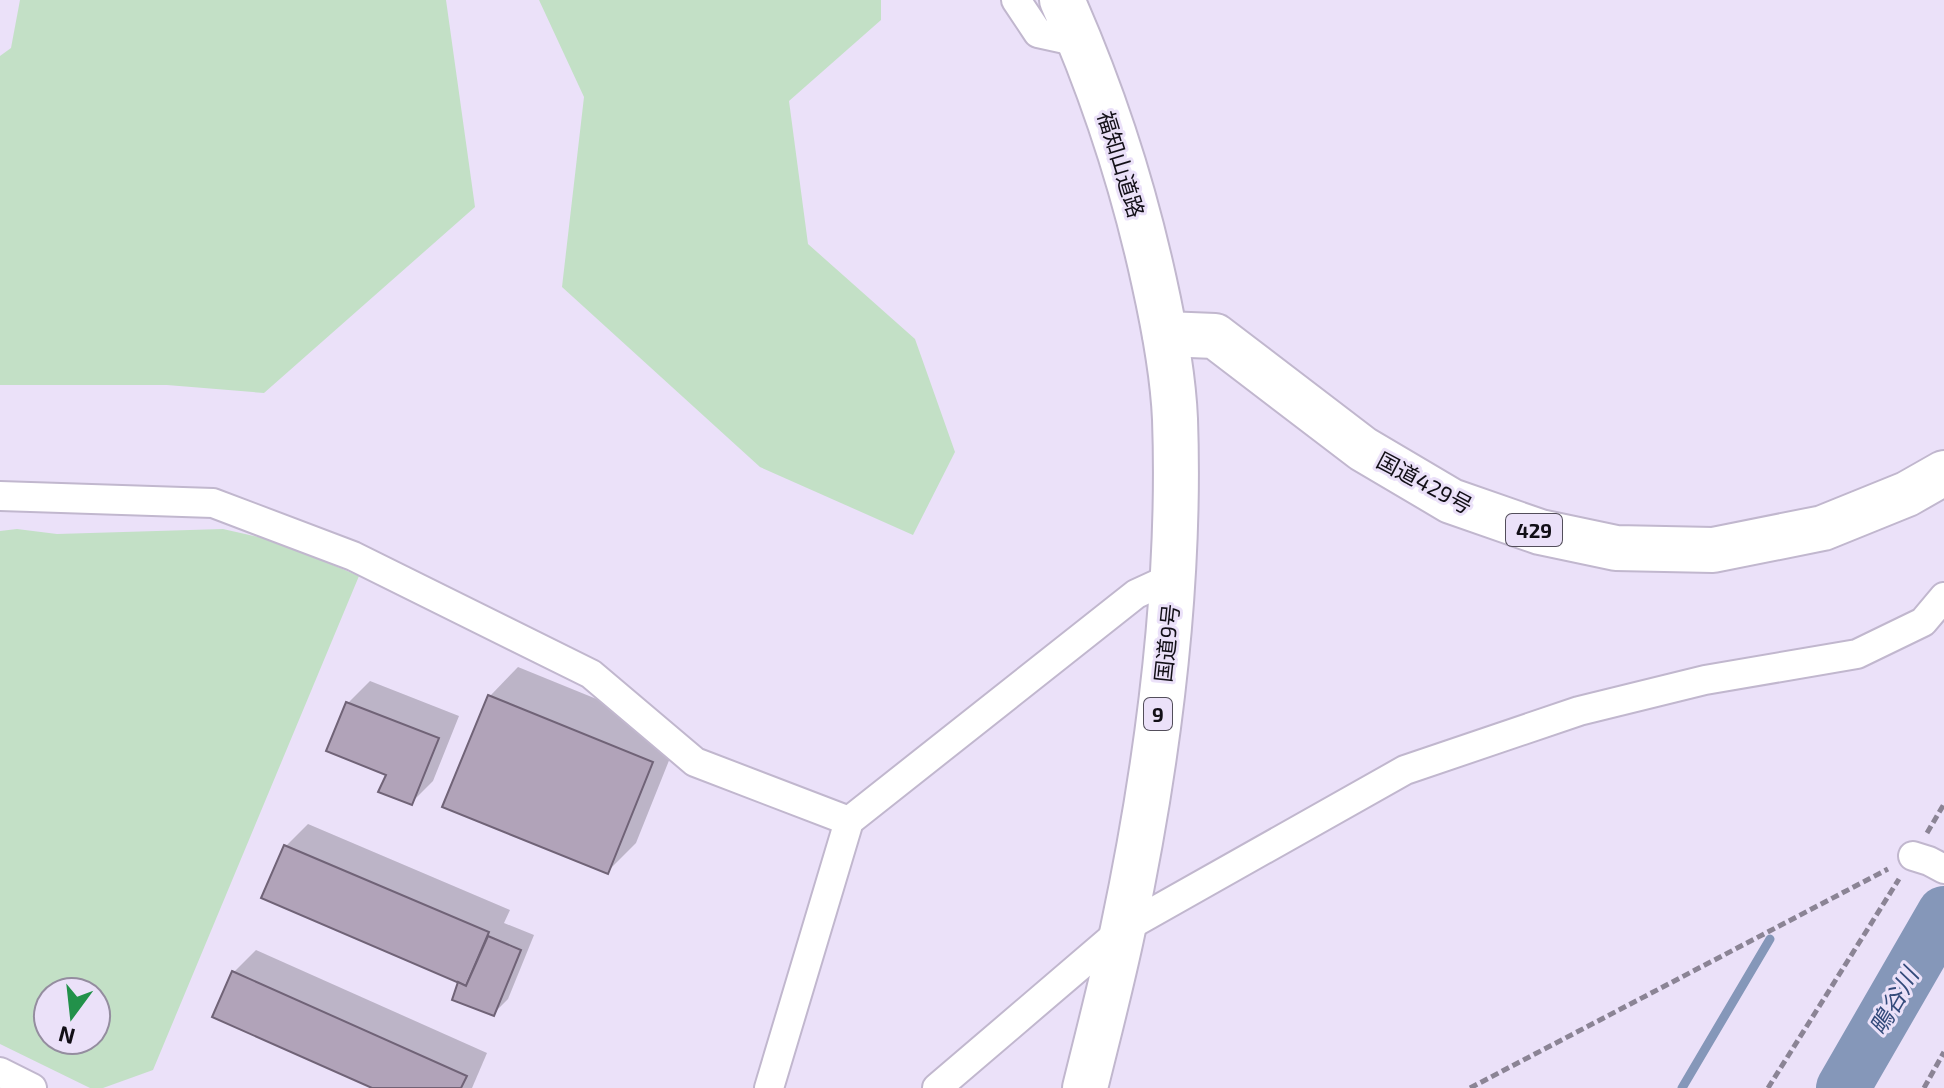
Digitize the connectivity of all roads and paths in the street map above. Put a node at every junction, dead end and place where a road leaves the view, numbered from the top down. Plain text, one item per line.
1 (1016, 0) edge
2 (1062, 0) edge
3 (1079, 42) junction
4 (1165, 334) junction
5 (1944, 473) edge
6 (0, 496) edge
7 (1173, 577) junction
8 (1944, 597) edge
9 (849, 821) junction
10 (1929, 862) edge
11 (1123, 929) junction
12 (1944, 1052) edge
13 (0, 1072) edge
14 (32, 1088) edge
15 (769, 1088) edge
16 (937, 1088) edge
17 (1085, 1088) edge
18 (1470, 1088) edge
19 (1768, 1088) edge
20 (1924, 1088) edge

1 - 3 street
2 - 3 highway, 福知山道路 / 9
3 - 4 highway, 福知山道路 / 9
4 - 5 highway, 国道429号 / 429
4 - 7 highway, 国道9号 / 9
6 - 9 street
7 - 9 street
7 - 11 highway, 国道9号 / 9
8 - 11 street
9 - 15 street
10 - 18 path
10 - 19 path
11 - 16 street
11 - 17 highway, 国道9号 / 9
12 - 20 path
13 - 14 street

